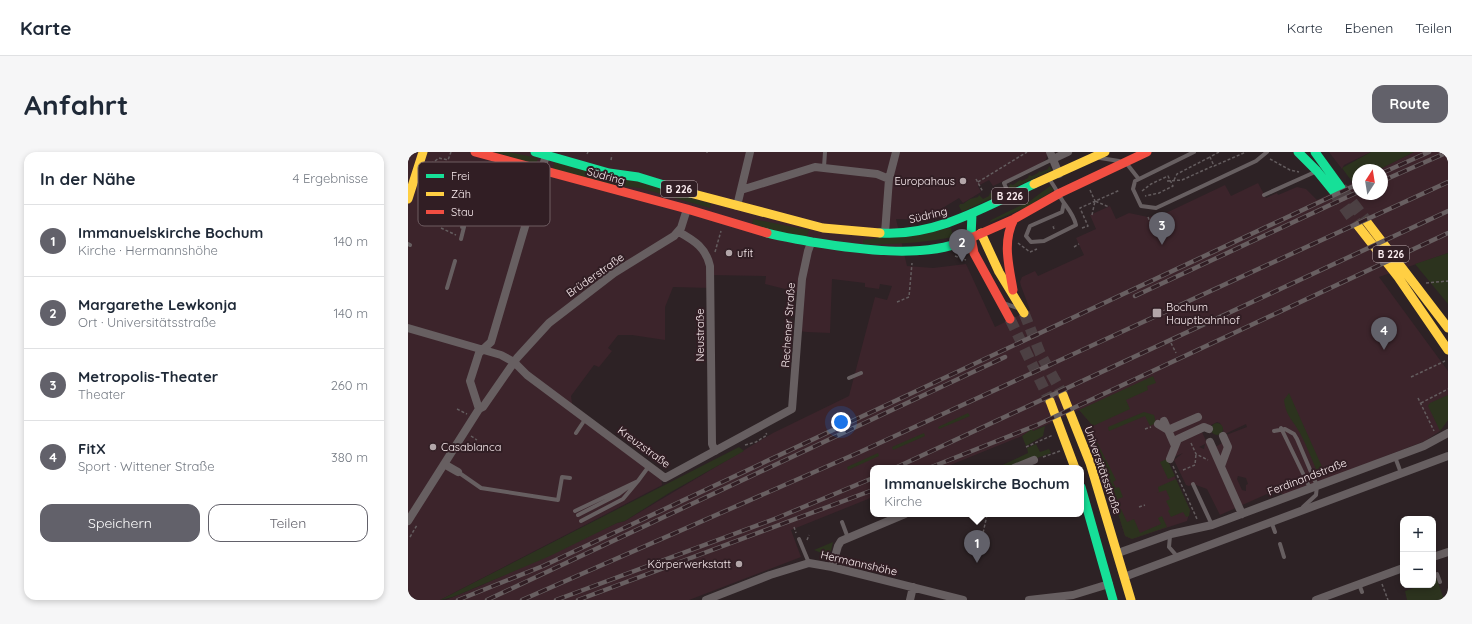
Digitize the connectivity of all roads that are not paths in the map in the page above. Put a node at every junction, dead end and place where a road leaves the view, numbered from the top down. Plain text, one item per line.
1 (423, 152) edge
2 (475, 152) edge
3 (535, 152) edge
4 (750, 152) edge
5 (825, 152) edge
6 (896, 152) edge
7 (1068, 152) edge
8 (1105, 152) edge
9 (1147, 152) edge
10 (1194, 152) edge
11 (1267, 152) edge
12 (1298, 152) edge
13 (1315, 152) edge
14 (547, 154) edge
15 (1051, 156) edge
16 (1094, 157) junction
17 (420, 162) edge
18 (510, 162) edge
19 (1126, 162) junction
20 (1078, 164) junction
21 (824, 167) junction
22 (418, 168) edge
23 (1317, 170) junction
24 (550, 173) edge
25 (1059, 174) junction
26 (1049, 178) junction
27 (1138, 178) junction
28 (889, 179) junction
29 (741, 190) junction
30 (1060, 193) junction
31 (1264, 195) dead end
32 (1010, 196) junction
33 (408, 199) edge
34 (1064, 203) junction
35 (737, 206) junction
36 (687, 209) junction
37 (972, 214) junction
38 (1014, 219) junction
39 (732, 223) junction
40 (464, 226) dead end
41 (526, 226) edge
42 (840, 230) junction
43 (679, 232) junction
44 (885, 233) junction
45 (981, 233) junction
46 (462, 238) road end
47 (971, 238) junction
48 (812, 243) junction
49 (455, 260) dead end
50 (447, 288) dead end
51 (1014, 295) junction
52 (998, 301) junction
53 (1023, 311) joint
54 (1010, 319) tunnel mouth
55 (408, 328) edge
56 (1448, 328) edge
57 (482, 350) junction
58 (1448, 350) edge
59 (514, 362) junction
60 (861, 373) dead end
61 (849, 378) dead end
62 (1063, 395) tunnel mouth
63 (1050, 401) tunnel mouth
64 (479, 409) junction
65 (792, 410) joint
66 (586, 418) junction
67 (1161, 423) dead end
68 (1281, 428) junction
69 (1168, 430) junction
70 (1274, 431) dead end
71 (576, 432) dead end
72 (1448, 434) edge
73 (1223, 436) dead end
74 (1210, 442) dead end
75 (1175, 446) junction
76 (715, 451) junction
77 (1395, 456) junction
78 (1446, 458) edge
79 (1170, 459) road end
80 (1034, 460) road end
81 (444, 464) junction
82 (1022, 465) edge
83 (1075, 465) edge
84 (1221, 466) junction
85 (646, 469) junction
86 (458, 472) joint
87 (1401, 473) junction
88 (570, 478) dead end
89 (638, 481) junction
90 (1193, 484) dead end
91 (1313, 487) junction
92 (1084, 497) edge
93 (575, 510) dead end
94 (1292, 512) junction
95 (1242, 514) junction
96 (578, 515) dead end
97 (898, 517) edge
98 (408, 521) edge
99 (580, 521) dead end
100 (1271, 521) junction
101 (842, 522) dead end
102 (1212, 525) junction
103 (1275, 532) dead end
104 (1171, 534) junction
105 (848, 538) junction
106 (799, 539) dead end
107 (1280, 544) dead end
108 (1448, 552) edge
109 (1118, 553) junction
110 (1179, 556) junction
111 (1284, 557) dead end
112 (1436, 560) edge
113 (809, 563) junction
114 (832, 567) junction
115 (1400, 569) edge
116 (1437, 574) dead end
117 (1124, 577) junction
118 (1440, 582) dead end
119 (1109, 584) junction
120 (914, 587) junction
121 (706, 600) edge
122 (910, 600) edge
123 (963, 600) edge
124 (1029, 600) edge
125 (1114, 600) edge
126 (1131, 600) edge
127 (1316, 600) edge

1 - 17 main road
2 - 18 main road, Südring / B 226
3 - 14 main road, Südring / B 226
4 - 29 street
5 - 21 lane
6 - 28 street
7 - 15 street
7 - 20 street
8 - 16 main road, B 226
9 - 19 main road, B 226
10 - 27 lane
11 - 27 lane
12 - 23 main road
13 - 23 main road
14 - 35 main road, Südring / B 226
15 - 25 street
15 - 32 lane
16 - 19 lane
16 - 20 main road, B 226
19 - 27 lane
19 - 30 main road, B 226
20 - 25 main road, B 226
21 - 28 street
21 - 29 street
22 - 33 main road
23 - 31 lane
24 - 36 main road, Südring / B 226
25 - 26 main road, B 226
26 - 30 lane
26 - 32 main road, B 226
28 - 44 street
29 - 35 street
30 - 34 lane
30 - 38 main road, B 226
32 - 37 main road, B 226
34 - 34 lane
35 - 39 main road
35 - 42 main road, Südring / B 226
36 - 39 main road, Südring / B 226
36 - 43 street
37 - 44 main road, Südring / B 226
37 - 45 main road
37 - 47 main road
38 - 45 main road, B 226
38 - 51 main road
39 - 48 main road, Südring / B 226
40 - 46 lane
41 - 57 street
42 - 44 main road, Südring / B 226
42 - 48 main road, Südring
43 - 59 street, Brüderstraße
43 - 76 street, Neustraße
45 - 47 main road, B 226
45 - 51 main road
47 - 48 main road, Südring / B 226
47 - 52 main road
48 - 65 street, Rechener Straße
49 - 50 lane
51 - 53 main road
52 - 53 lane
52 - 54 main road
55 - 57 street, Kreuzstraße
56 - 58 main road, B 226
57 - 59 street, Kreuzstraße
57 - 64 street
59 - 64 street, Brüderstraße
59 - 66 street, Kreuzstraße
60 - 61 lane
62 - 109 main road, Universitätsstraße
63 - 83 main road
64 - 81 street, Brüderstraße
65 - 76 street, Kreuzstraße
66 - 71 lane
66 - 85 street, Kreuzstraße
67 - 69 street
68 - 70 lane
68 - 91 lane
68 - 91 lane
69 - 75 street
69 - 75 street
72 - 77 street, Ferdinandstraße
73 - 84 street
74 - 84 street
75 - 79 street
76 - 85 street, Kreuzstraße
77 - 87 lane
77 - 91 street, Ferdinandstraße
78 - 87 street
80 - 82 street
81 - 86 street
81 - 98 street, Brüderstraße
84 - 95 street
85 - 89 lane
86 - 88 lane
87 - 94 street
89 - 93 lane
89 - 96 lane
89 - 99 lane
90 - 102 lane
91 - 94 lane
91 - 95 street, Ferdinandstraße
92 - 119 main road
94 - 100 street
95 - 102 street, Ferdinandstraße
97 - 105 street
100 - 103 lane
100 - 110 street
101 - 105 lane
102 - 104 street, Ferdinandstraße
104 - 109 street, Ferdinandstraße
104 - 110 lane
105 - 114 street
106 - 113 lane
107 - 111 lane
108 - 112 street
109 - 117 main road, Universitätsstraße
109 - 119 main road
110 - 117 street
113 - 114 street, Hermannshöhe
113 - 121 street, Hermannshöhe
114 - 120 street, Hermannshöhe
115 - 127 street
116 - 118 lane
117 - 119 main road
117 - 126 main road, Universitätsstraße
119 - 124 street
119 - 125 main road
120 - 122 street
120 - 123 street, Hermannshöhe

